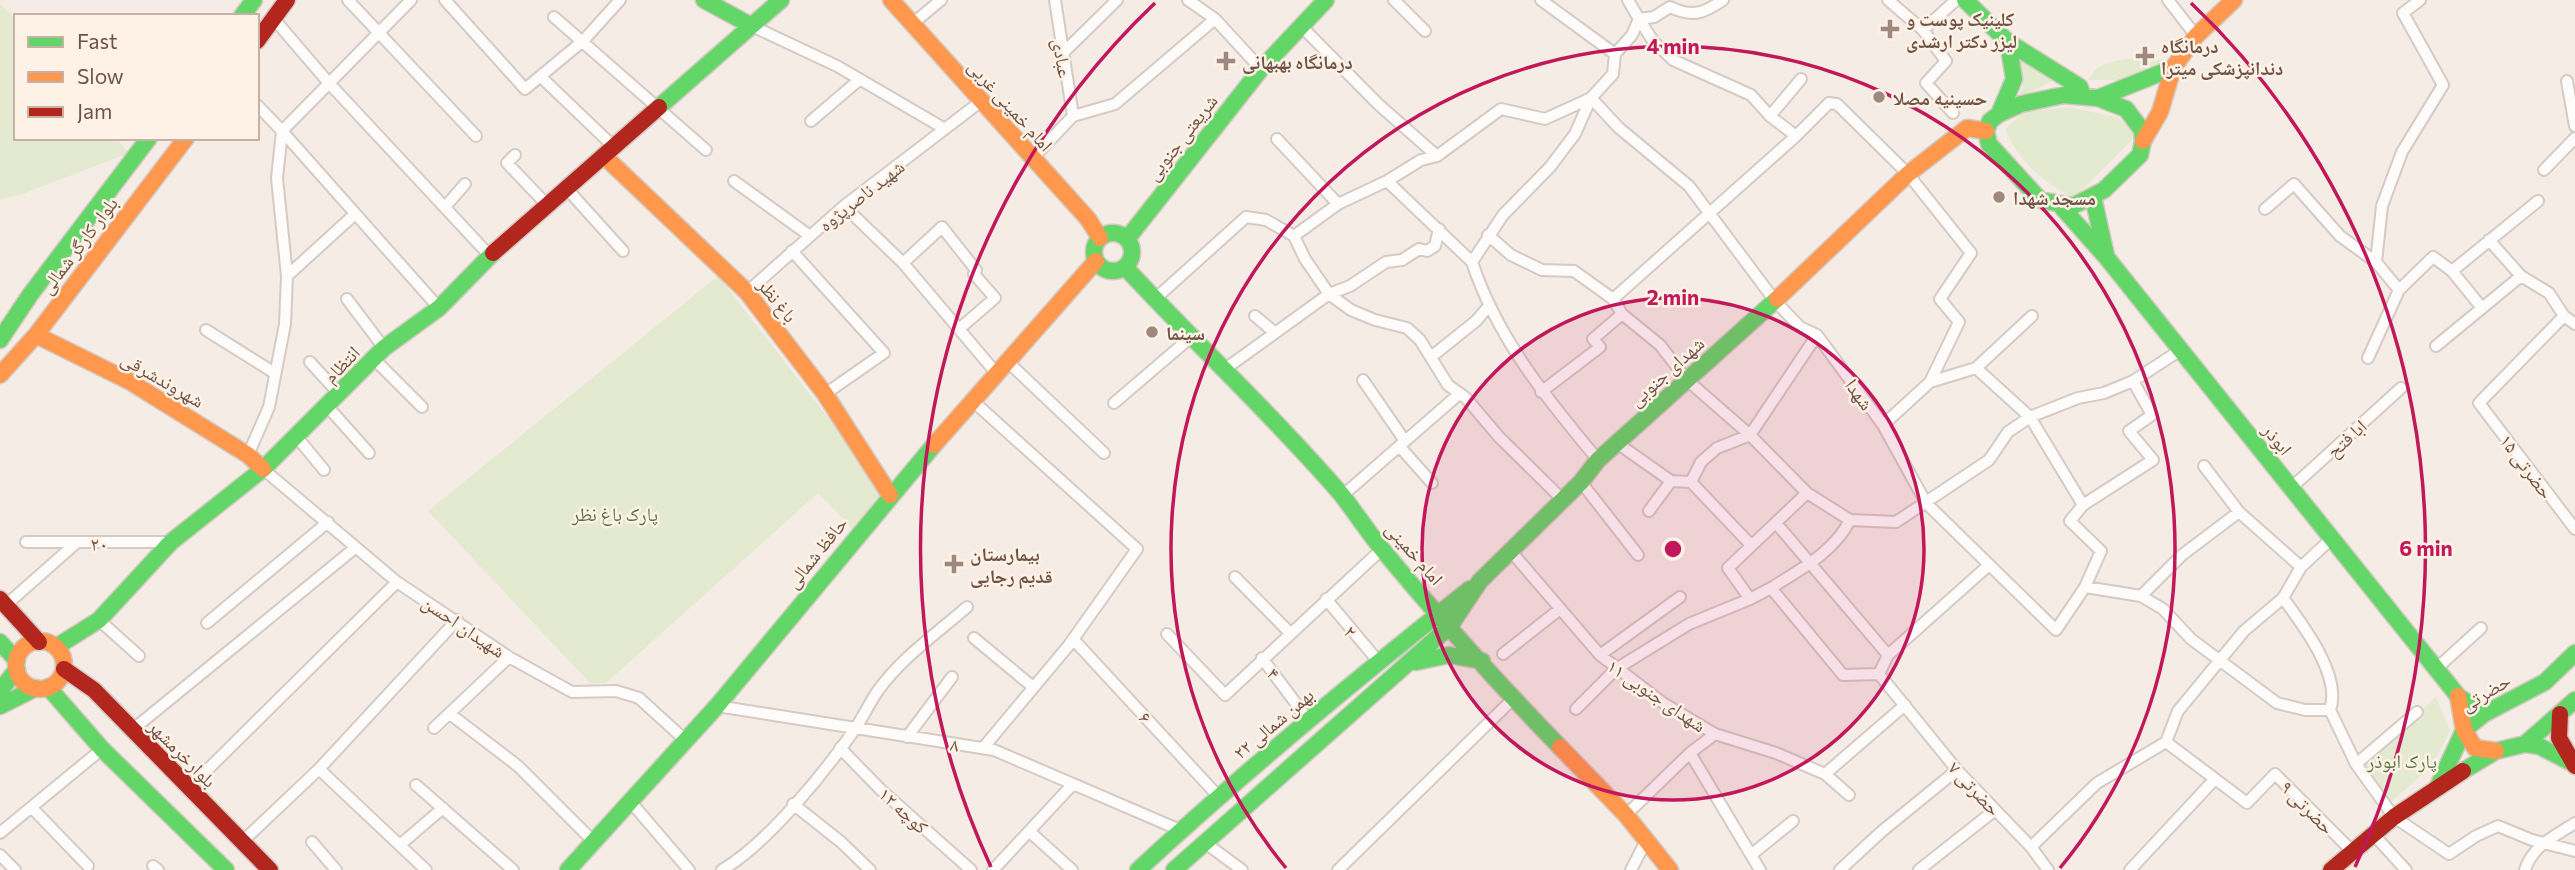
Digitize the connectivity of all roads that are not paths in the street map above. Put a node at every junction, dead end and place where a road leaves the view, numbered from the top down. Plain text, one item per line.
1 (287, 0) edge
2 (348, 0) edge
3 (411, 0) edge
4 (445, 0) edge
5 (620, 0) edge
6 (704, 0) edge
7 (781, 0) edge
8 (891, 0) edge
9 (941, 0) edge
10 (1055, 0) edge
11 (1117, 0) edge
12 (1188, 0) edge
13 (1326, 0) edge
14 (1394, 0) edge
15 (1541, 0) edge
16 (1628, 0) edge
17 (1723, 0) edge
18 (1888, 0) edge
19 (1956, 0) edge
20 (1965, 0) edge
21 (2168, 0) edge
22 (2234, 0) edge
23 (2420, 0) edge
24 (554, 16) dead end
25 (274, 19) junction
26 (1215, 19) junction
27 (1639, 19) junction
28 (750, 25) junction
29 (911, 25) junction
30 (1302, 27) junction
31 (1923, 30) junction
32 (379, 31) junction
33 (1425, 31) dead end
34 (2196, 36) junction
35 (259, 38) edge
36 (584, 40) junction
37 (2008, 42) junction
38 (1062, 54) junction
39 (1615, 54) junction
40 (2173, 68) junction
41 (1261, 69) junction
42 (542, 78) junction
43 (1801, 79) dead end
44 (859, 80) junction
45 (2567, 81) dead end
46 (328, 82) junction
47 (2090, 96) junction
48 (1591, 98) junction
49 (980, 102) junction
50 (259, 107) edge
51 (657, 108) junction
52 (1953, 113) dead end
53 (1998, 114) junction
54 (1770, 116) junction
55 (1073, 117) junction
56 (811, 121) dead end
57 (2575, 126) edge
58 (944, 129) junction
59 (282, 131) junction
60 (1986, 131) junction
61 (476, 136) dead end
62 (1796, 136) junction
63 (2575, 138) edge
64 (1277, 139) dead end
65 (147, 140) edge
66 (184, 140) edge
67 (2143, 141) junction
68 (706, 150) dead end
69 (609, 152) junction
70 (514, 155) dead end
71 (1437, 156) junction
72 (1032, 159) junction
73 (2543, 170) dead end
74 (1908, 174) junction
75 (734, 181) dead end
76 (1387, 181) junction
77 (465, 184) dead end
78 (568, 190) junction
79 (2093, 197) junction
80 (2538, 201) dead end
81 (1338, 204) junction
82 (2059, 204) junction
83 (844, 206) junction
84 (445, 207) junction
85 (549, 207) junction
86 (2265, 209) dead end
87 (355, 214) junction
88 (1710, 214) junction
89 (1439, 229) junction
90 (1488, 235) junction
91 (810, 236) junction
92 (1294, 236) junction
93 (1100, 237) junction
94 (1127, 239) junction
95 (2489, 240) junction
96 (623, 251) dead end
97 (792, 251) junction
98 (490, 256) junction
99 (2107, 257) junction
100 (1096, 261) junction
101 (2376, 261) junction
102 (1472, 262) junction
103 (903, 263) junction
104 (1125, 267) junction
105 (2452, 271) junction
106 (287, 276) junction
107 (2521, 276) junction
108 (2399, 290) junction
109 (747, 292) junction
110 (1329, 294) junction
111 (1156, 298) junction
112 (347, 299) dead end
113 (1613, 299) junction
114 (1775, 301) junction
115 (1488, 307) junction
116 (439, 308) junction
117 (2482, 309) junction
118 (1622, 314) junction
119 (1255, 316) dead end
120 (2032, 316) dead end
121 (2564, 316) junction
122 (2575, 324) edge
123 (960, 329) junction
124 (206, 330) dead end
125 (1274, 332) junction
126 (2, 335) edge
127 (36, 335) junction
128 (1817, 335) junction
129 (1190, 338) junction
130 (2436, 346) dead end
131 (2179, 351) junction
132 (379, 354) junction
133 (1431, 357) junction
134 (2368, 358) dead end
135 (310, 362) dead end
136 (1002, 368) junction
137 (1976, 368) junction
138 (1225, 369) junction
139 (273, 372) junction
140 (0, 375) edge
141 (1363, 380) dead end
142 (1687, 380) junction
143 (1930, 382) junction
144 (2133, 382) junction
145 (2402, 388) dead end
146 (1541, 392) junction
147 (825, 394) junction
148 (340, 395) junction
149 (1458, 395) junction
150 (974, 402) junction
151 (1114, 403) dead end
152 (328, 407) junction
153 (422, 407) dead end
154 (2030, 417) junction
155 (1883, 425) junction
156 (1749, 435) junction
157 (296, 436) junction
158 (1617, 443) junction
159 (1403, 444) junction
160 (369, 453) dead end
161 (1104, 453) dead end
162 (248, 455) junction
163 (1598, 460) junction
164 (2204, 466) dead end
165 (263, 469) junction
166 (324, 470) dead end
167 (1671, 481) junction
168 (1432, 482) dead end
169 (1581, 482) junction
170 (1691, 482) junction
171 (2291, 488) junction
172 (1807, 493) junction
173 (890, 495) junction
174 (1342, 496) junction
175 (1563, 500) junction
176 (1926, 503) junction
177 (2082, 505) junction
178 (1649, 510) dead end
179 (2239, 512) junction
180 (1850, 520) junction
181 (328, 522) junction
182 (1776, 523) junction
183 (2575, 529) edge
184 (2331, 539) junction
185 (26, 542) dead end
186 (171, 542) junction
187 (75, 544) junction
188 (1750, 544) junction
189 (355, 548) junction
190 (1381, 549) junction
191 (1509, 550) junction
192 (1639, 555) dead end
193 (1810, 563) junction
194 (1989, 565) junction
195 (2301, 567) junction
196 (1235, 577) dead end
197 (397, 582) junction
198 (1480, 582) junction
199 (2085, 587) junction
200 (1771, 588) junction
201 (2141, 596) junction
202 (1680, 597) dead end
203 (2283, 598) junction
204 (1326, 599) junction
205 (1749, 599) junction
206 (3, 602) edge
207 (967, 607) dead end
208 (1560, 609) junction
209 (1439, 612) junction
210 (99, 620) junction
211 (457, 620) junction
212 (207, 623) dead end
213 (1451, 626) junction
214 (2481, 628) dead end
215 (1289, 632) junction
216 (1167, 634) dead end
217 (974, 638) dead end
218 (1073, 639) junction
219 (0, 642) edge
220 (38, 642) junction
221 (56, 647) junction
222 (2575, 653) edge
223 (1503, 654) dead end
224 (1600, 655) junction
225 (1888, 655) junction
226 (139, 656) dead end
227 (509, 657) junction
228 (1262, 658) junction
229 (1482, 661) junction
230 (1378, 662) junction
231 (2221, 663) junction
232 (17, 665) junction
233 (1408, 666) junction
234 (2437, 668) junction
235 (64, 669) junction
236 (1616, 669) junction
237 (1879, 674) junction
238 (953, 677) dead end
239 (1033, 687) junction
240 (42, 688) junction
241 (0, 691) edge
242 (2458, 695) junction
243 (1515, 697) junction
244 (2575, 700) edge
245 (1905, 705) junction
246 (0, 706) edge
247 (717, 706) junction
248 (1576, 709) dead end
249 (2330, 710) junction
250 (2417, 712) dead end
251 (450, 714) junction
252 (2484, 714) junction
253 (2560, 714) junction
254 (1309, 721) junction
255 (434, 728) dead end
256 (855, 729) junction
257 (2464, 730) junction
258 (131, 731) junction
259 (1715, 734) junction
260 (907, 737) junction
261 (684, 739) junction
262 (2166, 742) junction
263 (2525, 744) junction
264 (102, 748) junction
265 (840, 748) junction
266 (983, 748) junction
267 (2496, 751) junction
268 (1690, 753) junction
269 (2356, 764) junction
270 (2574, 765) edge
271 (318, 769) junction
272 (1957, 770) junction
273 (1825, 774) junction
274 (2214, 780) junction
275 (1073, 784) junction
276 (416, 785) dead end
277 (2438, 786) junction
278 (188, 789) junction
279 (1849, 795) dead end
280 (1218, 796) junction
281 (630, 801) junction
282 (793, 804) junction
283 (32, 808) junction
284 (443, 808) junction
285 (1995, 810) junction
286 (1626, 815) junction
287 (2394, 817) junction
288 (1793, 821) dead end
289 (2575, 823) edge
290 (1180, 830) junction
291 (1029, 831) junction
292 (0, 834) edge
293 (2375, 836) junction
294 (592, 840) junction
295 (1646, 841) junction
296 (242, 842) junction
297 (312, 842) dead end
298 (1204, 842) junction
299 (2543, 843) junction
300 (401, 844) junction
301 (2031, 847) junction
302 (2352, 851) junction
303 (2575, 851) edge
304 (0, 855) edge
305 (1751, 855) junction
306 (88, 866) dead end
307 (216, 867) edge
308 (728, 868) edge
309 (15, 870) edge
310 (270, 870) edge
311 (336, 870) edge
312 (426, 870) edge
313 (513, 870) edge
314 (568, 870) edge
315 (689, 870) edge
316 (870, 870) edge
317 (971, 870) edge
318 (993, 870) edge
319 (1072, 870) edge
320 (1138, 870) edge
321 (1174, 870) edge
322 (1241, 870) edge
323 (1338, 870) edge
324 (1631, 870) edge
325 (1670, 870) edge
326 (1760, 870) edge
327 (1840, 870) edge
328 (1919, 870) edge
329 (2048, 870) edge
330 (2130, 870) edge
331 (2331, 870) edge
332 (2406, 870) edge
333 (2525, 870) edge

1 - 25 main road
2 - 32 street
3 - 32 street
4 - 42 street
5 - 36 street
6 - 28 main road
7 - 28 main road, انتظام
8 - 29 main road, امام خمینی غربی
9 - 29 street
10 - 38 street, عبادی
11 - 38 street
12 - 26 street
13 - 30 main road, شریعتی جنوبی
14 - 33 street
15 - 39 street
16 - 27 street
17 - 27 street
18 - 31 street
19 - 31 street
20 - 37 main road
21 - 34 street
22 - 34 main road
23 - 101 street
24 - 36 street
25 - 35 main road
25 - 46 street
26 - 41 street
26 - 55 street
27 - 39 street
27 - 54 street
28 - 44 street
28 - 51 main road, انتظام
29 - 49 main road, امام خمینی غربی
30 - 41 main road, شریعتی جنوبی
30 - 71 street
31 - 52 street
32 - 46 street
32 - 61 street
34 - 40 main road
36 - 42 street
36 - 51 street
37 - 47 main road
37 - 53 main road
38 - 55 street, عبادی
39 - 48 street
40 - 47 main road
40 - 67 main road
41 - 94 main road, شریعتی جنوبی
42 - 69 street
43 - 54 street
44 - 56 street
44 - 58 street
45 - 57 street
46 - 59 street
46 - 84 street
47 - 53 main road
47 - 67 main road
48 - 71 street
48 - 88 street, شهدا
48 - 90 street
49 - 58 street, شهید ناصرپژوه
49 - 72 main road, امام خمینی غربی
50 - 59 street
51 - 68 street
51 - 69 main road, انتظام
53 - 60 main road
54 - 62 street
55 - 72 street
58 - 83 street, شهید ناصرپژوه
59 - 87 street
59 - 106 street
60 - 74 main road, شهدای جنوبی
60 - 82 main road
62 - 74 street
62 - 88 street
63 - 73 street
64 - 81 street
65 - 126 main road, بلوار کارگر شمالی
66 - 127 main road, بلوار کارگر شمالی
67 - 79 main road
69 - 78 main road, انتظام
69 - 109 main road, باغ نظر
70 - 85 street
71 - 76 street
72 - 93 main road, امام خمینی غربی
74 - 114 main road, شهدای جنوبی
74 - 143 street
75 - 91 street
76 - 81 street
76 - 89 street
77 - 84 street
78 - 85 main road, انتظام
78 - 96 street
79 - 82 main road
79 - 99 main road, ابوذر
80 - 95 street
81 - 92 street
82 - 99 main road
83 - 91 street, شهید ناصرپژوه
83 - 103 street
84 - 98 street
85 - 98 main road, انتظام
86 - 101 street
87 - 106 street
87 - 116 street
88 - 113 street
88 - 114 street, شهدا
89 - 102 street
89 - 110 street
90 - 102 street
90 - 113 street
91 - 97 street, شهید ناصرپژوه
92 - 110 street
92 - 111 street
93 - 94 main road
93 - 100 main road
94 - 104 main road
95 - 105 street
95 - 107 street
97 - 109 street, شهید ناصرپژوه
97 - 147 street
98 - 116 main road, انتظام
99 - 131 main road, ابوذر
100 - 104 main road
100 - 136 main road, حافظ شمالی
101 - 108 street
102 - 115 street
103 - 123 street
103 - 123 street
104 - 111 main road, امام خمینی
105 - 108 street
105 - 117 street
106 - 139 street
107 - 117 street
107 - 121 street
108 - 134 street
109 - 147 main road, باغ نظر
110 - 125 street
110 - 133 street
111 - 129 main road, امام خمینی
112 - 132 street
113 - 118 street
114 - 128 street, شهدا
114 - 142 main road, شهدای جنوبی
115 - 133 street
115 - 146 street
116 - 132 main road, انتظام
117 - 130 street
118 - 142 street
118 - 146 street
119 - 125 street
120 - 137 street
121 - 122 street
121 - 183 street, حضرتی ۱۵
123 - 136 street
124 - 139 street
125 - 138 street
127 - 140 main road, بلوار کارگر شمالی
127 - 162 main road, شهروندشرقی
128 - 155 street, شهدا
128 - 156 street
129 - 138 main road, امام خمینی
129 - 151 street
131 - 144 street
131 - 171 main road, ابوذر
132 - 148 main road, انتظام
132 - 153 street
133 - 149 street
135 - 148 street
136 - 150 main road, حافظ شمالی
136 - 161 street
137 - 143 street
137 - 154 street
138 - 174 main road, امام خمینی
139 - 162 street
141 - 159 street
142 - 156 street
142 - 158 main road, شهدای جنوبی
143 - 155 street
144 - 154 street
144 - 177 street
145 - 171 street, ابا فتح
146 - 163 street
147 - 173 main road, باغ نظر
148 - 152 main road, انتظام
149 - 159 street
149 - 175 street
150 - 173 main road, حافظ شمالی
150 - 218 street
152 - 157 main road, انتظام
152 - 160 street
154 - 176 street
154 - 177 street
155 - 176 street, شهدا
156 - 170 street
156 - 172 street
157 - 165 main road, انتظام
157 - 166 street
158 - 163 main road, شهدای جنوبی
158 - 167 street
159 - 168 street
159 - 174 street
162 - 165 main road, شهروندشرقی
163 - 169 main road, شهدای جنوبی
164 - 179 street
165 - 181 street, شهیدان احسن
165 - 186 main road, انتظام
167 - 170 street
167 - 178 street
169 - 175 main road, شهدای جنوبی
169 - 192 street
170 - 188 street
171 - 184 main road, ابوذر
172 - 180 street
172 - 182 street
173 - 247 main road, حافظ شمالی
174 - 190 main road, امام خمینی
175 - 191 main road, شهدای جنوبی
176 - 180 street
176 - 194 street, شهدا
177 - 199 street
179 - 195 street
179 - 201 street
180 - 193 street
181 - 189 street, شهیدان احسن
181 - 212 street
182 - 188 street
182 - 193 street
184 - 195 street
184 - 234 main road, ابوذر
185 - 187 street, ۲۰
186 - 187 street, ۲۰
186 - 210 main road, انتظام
187 - 206 street
188 - 205 street
189 - 197 street, شهیدان احسن
189 - 258 street
190 - 204 street
190 - 209 main road, امام خمینی
191 - 198 main road, شهدای جنوبی
191 - 208 street, ۱۱ شهدای جنوبی
193 - 200 street
193 - 225 street
194 - 199 street, شهدا
194 - 225 street
195 - 203 street
196 - 215 street
197 - 211 street, شهیدان احسن
197 - 278 street
198 - 209 main road, شهدای جنوبی
198 - 213 main road, شهدای جنوبی
199 - 201 street
200 - 205 street
200 - 237 street
201 - 231 street
202 - 224 street
203 - 231 street
203 - 249 street
204 - 215 street
204 - 230 street, ۲
205 - 236 street
206 - 220 main road
207 - 256 street
208 - 223 street
208 - 224 street, ۱۱ شهدای جنوبی
209 - 213 main road, امام خمینی
209 - 230 main road, ۲۲ بهمن شمالی
210 - 221 main road, انتظام
210 - 226 street
211 - 227 street, شهیدان احسن
211 - 271 street
213 - 229 main road, امام خمینی
213 - 233 main road
214 - 234 street
215 - 228 street
216 - 228 street
217 - 239 street
218 - 239 street
218 - 280 street, ۶
219 - 232 main road
220 - 221 main road
220 - 232 main road
221 - 235 main road
222 - 252 main road, حضرتی
224 - 236 street, ۱۱ شهدای جنوبی
225 - 237 street
227 - 251 street
227 - 261 street, شهیدان احسن
228 - 254 street, ۴
229 - 233 main road
229 - 243 main road, امام خمینی
230 - 254 main road, ۲۲ بهمن شمالی
231 - 249 street
231 - 262 street
232 - 240 main road
232 - 241 main road
233 - 298 main road
234 - 242 main road, ابوذر
235 - 240 main road
235 - 258 main road, بلوارخرمشهر
236 - 248 street
236 - 259 street, ۱۱ شهدای جنوبی
237 - 245 street, حضرتی ۷
238 - 260 street
239 - 266 street
240 - 246 main road
240 - 264 main road
242 - 252 main road
242 - 257 main road
243 - 286 main road, امام خمینی
243 - 323 street
244 - 253 main road, حضرتی
245 - 272 street, حضرتی ۷
245 - 273 street
247 - 256 street, ۸
247 - 261 main road, حافظ شمالی
249 - 269 street
250 - 269 street
251 - 255 street
251 - 294 street
252 - 257 main road, حضرتی
253 - 263 main road, حضرتی
253 - 270 main road
254 - 280 main road, ۲۲ بهمن شمالی
256 - 260 street, ۸
256 - 265 street
257 - 267 main road
257 - 277 main road, حضرتی
258 - 278 main road, بلوارخرمشهر
259 - 268 street
259 - 273 street, ۱۱ شهدای جنوبی
260 - 266 street, ۸
261 - 281 main road, حافظ شمالی
262 - 274 street, حضرتی ۹
262 - 301 street
263 - 267 main road, حضرتی
263 - 270 main road
264 - 283 street
264 - 307 main road
265 - 282 street
265 - 317 street, کوچه ۱۲
266 - 275 street, ۸
267 - 277 main road, حضرتی
268 - 286 street
268 - 305 street
269 - 287 street
271 - 296 street
271 - 300 street
272 - 285 street, حضرتی ۷
272 - 327 street
273 - 279 street, ۱۱ شهدای جنوبی
274 - 302 street, حضرتی ۹
274 - 330 street
275 - 290 street, ۸
275 - 291 street
276 - 284 street
277 - 287 main road, حضرتی
278 - 296 main road, بلوارخرمشهر
280 - 290 main road, ۲۲ بهمن شمالی
281 - 294 main road, حافظ شمالی
281 - 315 street
282 - 308 street
282 - 316 street
283 - 292 street
283 - 306 street
284 - 300 street
284 - 313 street
285 - 301 street, حضرتی ۷
285 - 328 street
286 - 295 main road, امام خمینی
287 - 293 main road, حضرتی
287 - 299 street
288 - 305 street
289 - 299 street
290 - 320 main road, ۲۲ بهمن شمالی
291 - 318 street
291 - 319 street
293 - 302 main road, حضرتی
293 - 332 street
294 - 314 main road, حافظ شمالی
295 - 324 street
295 - 325 main road, امام خمینی
296 - 310 main road, بلوارخرمشهر
297 - 311 street
298 - 321 main road
298 - 322 street
299 - 303 street
299 - 333 street
300 - 312 street
301 - 329 street, حضرتی ۷
302 - 331 main road, حضرتی
304 - 309 street
305 - 326 street

